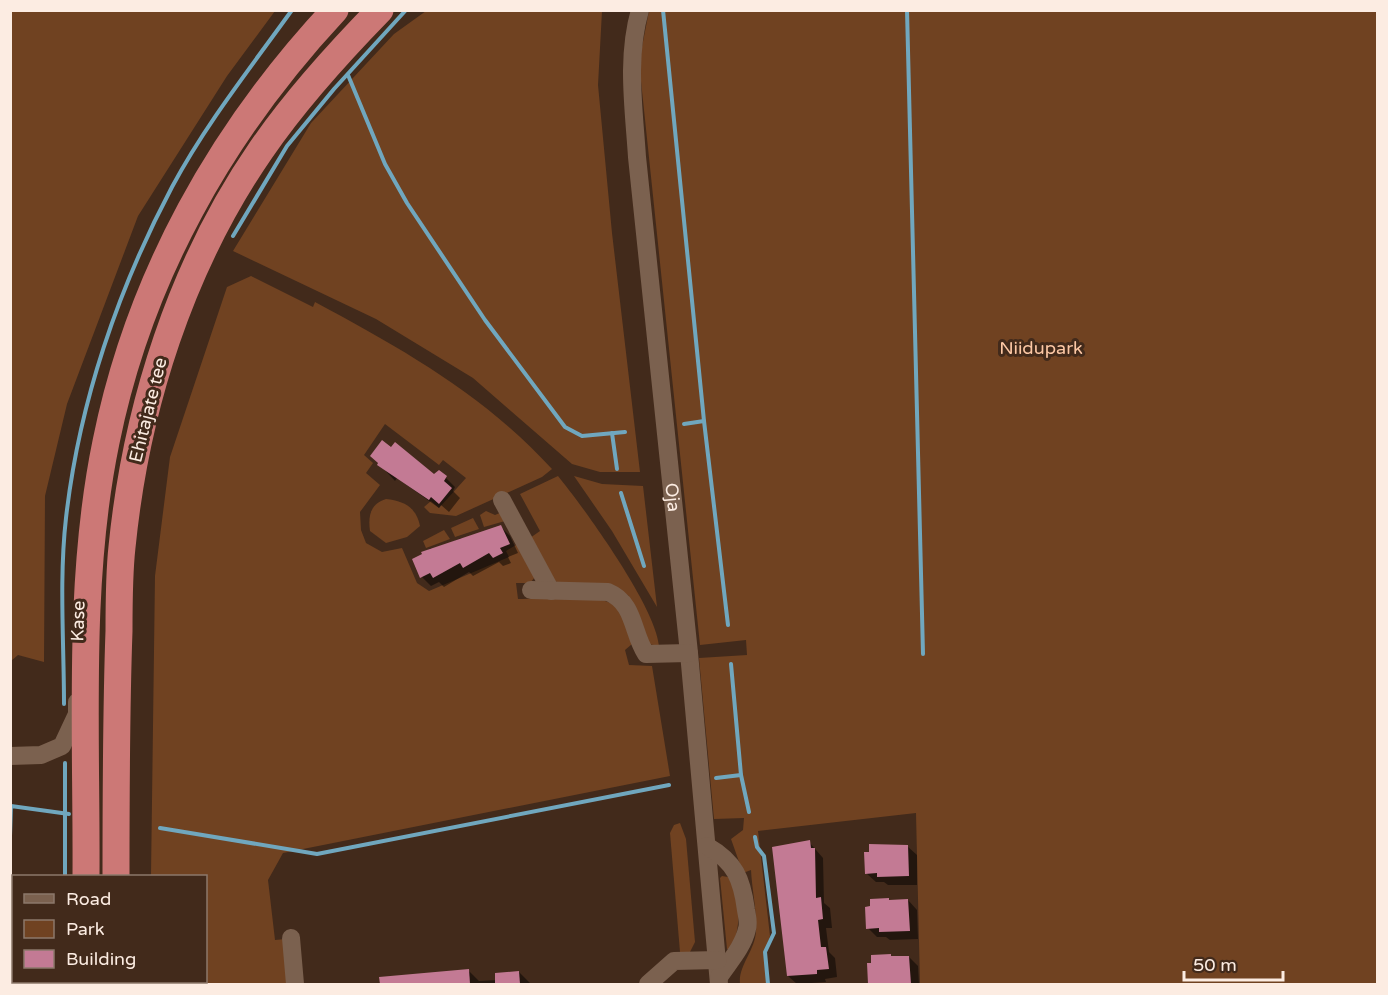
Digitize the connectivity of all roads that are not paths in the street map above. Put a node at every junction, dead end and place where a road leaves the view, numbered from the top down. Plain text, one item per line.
1 (335, 10) edge
2 (380, 10) edge
3 (640, 10) edge
4 (105, 444) junction
5 (502, 500) dead end
6 (531, 590) dead end
7 (551, 591) junction
8 (689, 653) junction
9 (10, 756) edge
10 (707, 846) junction
11 (86, 875) edge
12 (116, 875) edge
13 (291, 938) dead end
14 (719, 974) edge
15 (295, 984) edge
16 (648, 984) edge

1 - 4 highway, Ehitajate tee
2 - 12 highway, Ehitajate tee
3 - 8 street, Oja
4 - 9 street, Kase
4 - 11 highway, Ehitajate tee
5 - 7 street
6 - 7 street
7 - 8 street
8 - 10 street, Oja
10 - 14 street, Oja
10 - 14 street
13 - 15 street
14 - 16 street

